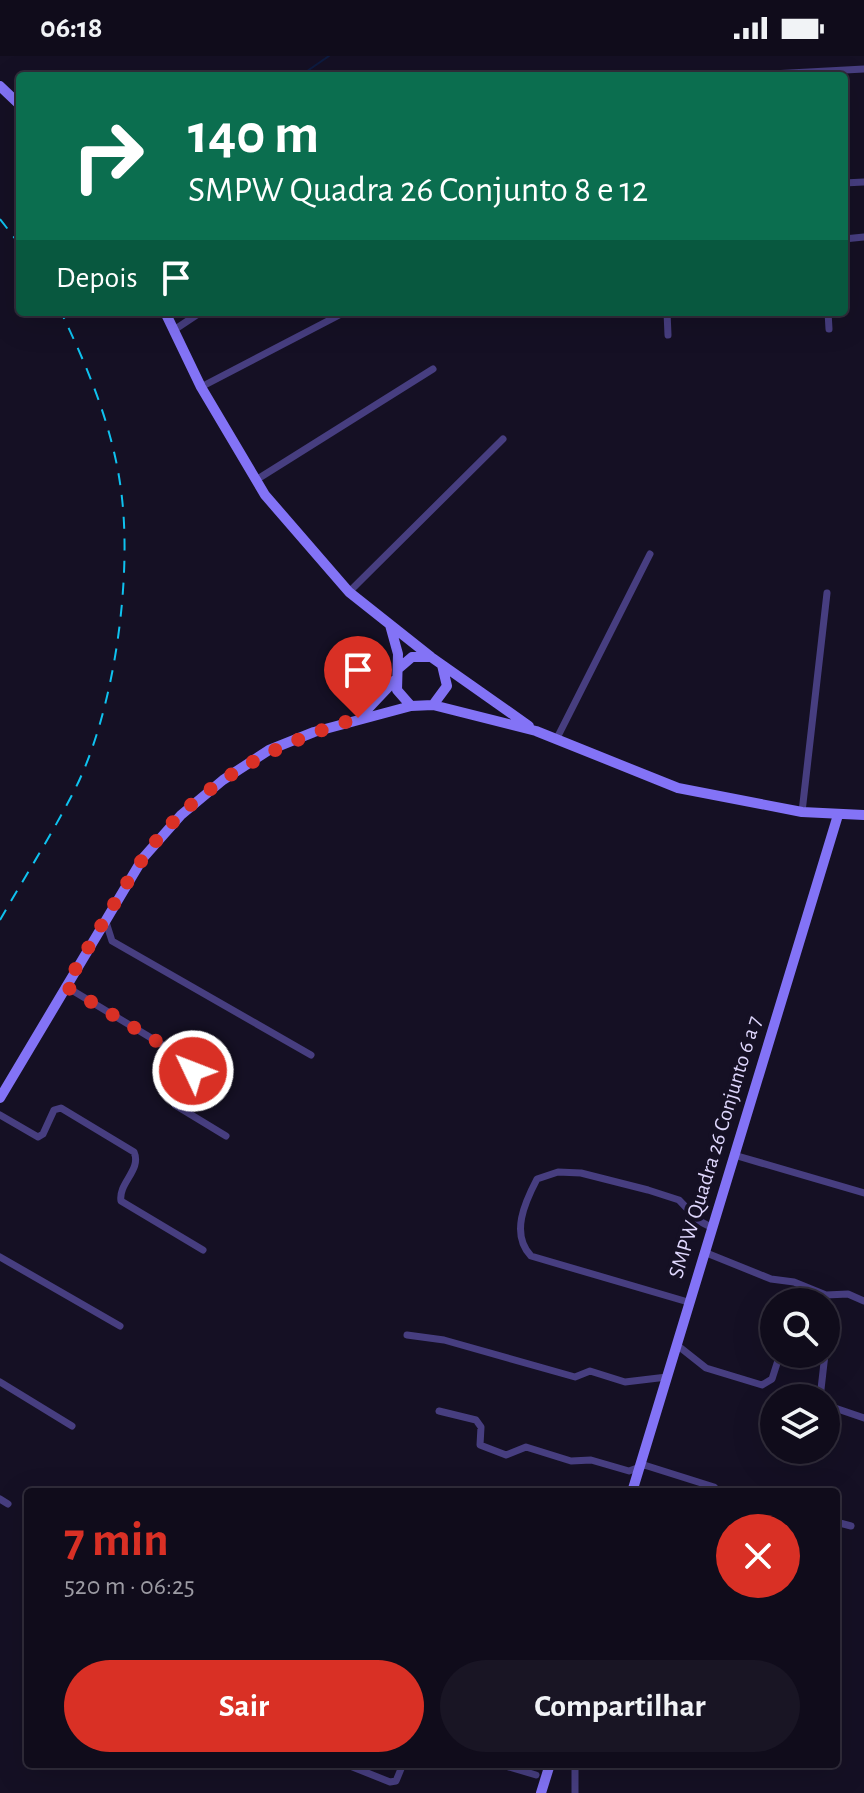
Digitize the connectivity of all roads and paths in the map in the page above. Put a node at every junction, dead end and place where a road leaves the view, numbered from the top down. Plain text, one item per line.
1 (864, 69) edge
2 (808, 72) edge
3 (0, 86) edge
4 (16, 101) edge
5 (167, 316) edge
6 (195, 316) edge
7 (337, 316) edge
8 (667, 316) edge
9 (828, 316) edge
10 (829, 329) dead end
11 (174, 330) junction
12 (668, 335) dead end
13 (433, 369) dead end
14 (201, 387) junction
15 (503, 439) dead end
16 (256, 480) junction
17 (650, 554) dead end
18 (349, 592) junction
19 (827, 593) dead end
20 (389, 623) junction
21 (431, 657) junction
22 (441, 664) junction
23 (397, 674) junction
24 (433, 705) junction
25 (411, 706) junction
26 (358, 718) junction
27 (536, 731) junction
28 (556, 740) junction
29 (802, 812) junction
30 (838, 815) junction
31 (864, 815) edge
32 (106, 920) junction
33 (112, 941) junction
34 (89, 947) junction
35 (65, 986) junction
36 (311, 1055) dead end
37 (0, 1098) edge
38 (0, 1115) edge
39 (226, 1136) dead end
40 (734, 1155) junction
41 (864, 1193) edge
42 (711, 1227) junction
43 (203, 1250) dead end
44 (704, 1252) junction
45 (0, 1257) edge
46 (864, 1301) edge
47 (688, 1302) junction
48 (120, 1326) dead end
49 (407, 1335) dead end
50 (677, 1345) junction
51 (776, 1368) edge
52 (667, 1377) junction
53 (0, 1382) edge
54 (840, 1410) edge
55 (439, 1411) dead end
56 (864, 1418) edge
57 (72, 1426) dead end
58 (636, 1471) junction
59 (633, 1488) edge
60 (715, 1488) edge
61 (840, 1523) edge
62 (851, 1526) dead end
63 (355, 1768) edge
64 (401, 1768) edge
65 (512, 1768) edge
66 (546, 1768) edge
67 (548, 1768) edge
68 (575, 1768) edge
69 (536, 1775) junction
70 (543, 1789) edge
71 (575, 1793) edge

1 - 2 street
3 - 4 street
5 - 11 street
6 - 11 street
7 - 14 street
8 - 12 street
9 - 10 street
11 - 14 street
13 - 16 street
14 - 16 street
15 - 18 street
16 - 18 street
17 - 28 street
18 - 20 street
19 - 29 street
20 - 21 street
20 - 23 street
21 - 22 street
21 - 23 street
22 - 24 street
22 - 27 street
23 - 25 street
23 - 26 street
24 - 25 street
24 - 27 street
25 - 26 street
26 - 32 street
27 - 28 street
28 - 29 street
29 - 30 street
30 - 31 street
30 - 40 street, SMPW Quadra 26 Conjunto 6 a 7
32 - 33 street
32 - 34 street
33 - 34 street
33 - 36 street
34 - 35 street
35 - 37 street
35 - 39 street
38 - 43 street
40 - 41 street
40 - 42 street, SMPW Quadra 26 Conjunto 6 a 7
42 - 44 street, SMPW Quadra 26 Conjunto 6 a 7
42 - 47 street
44 - 46 street
44 - 47 street, SMPW Quadra 26 Conjunto 6 a 7
45 - 48 street
47 - 50 street, SMPW Quadra 26 Conjunto 6 a 7
49 - 52 street
50 - 51 street
50 - 52 street, SMPW Quadra 26 Conjunto 6 a 7
52 - 58 street, SMPW Quadra 26 Conjunto 6 a 7
53 - 57 street
54 - 56 street
55 - 58 street
58 - 59 street, SMPW Quadra 26 Conjunto 6 a 7
58 - 60 street
61 - 62 street
63 - 64 street
65 - 69 street
66 - 69 street
67 - 70 street
68 - 71 street
69 - 70 street

